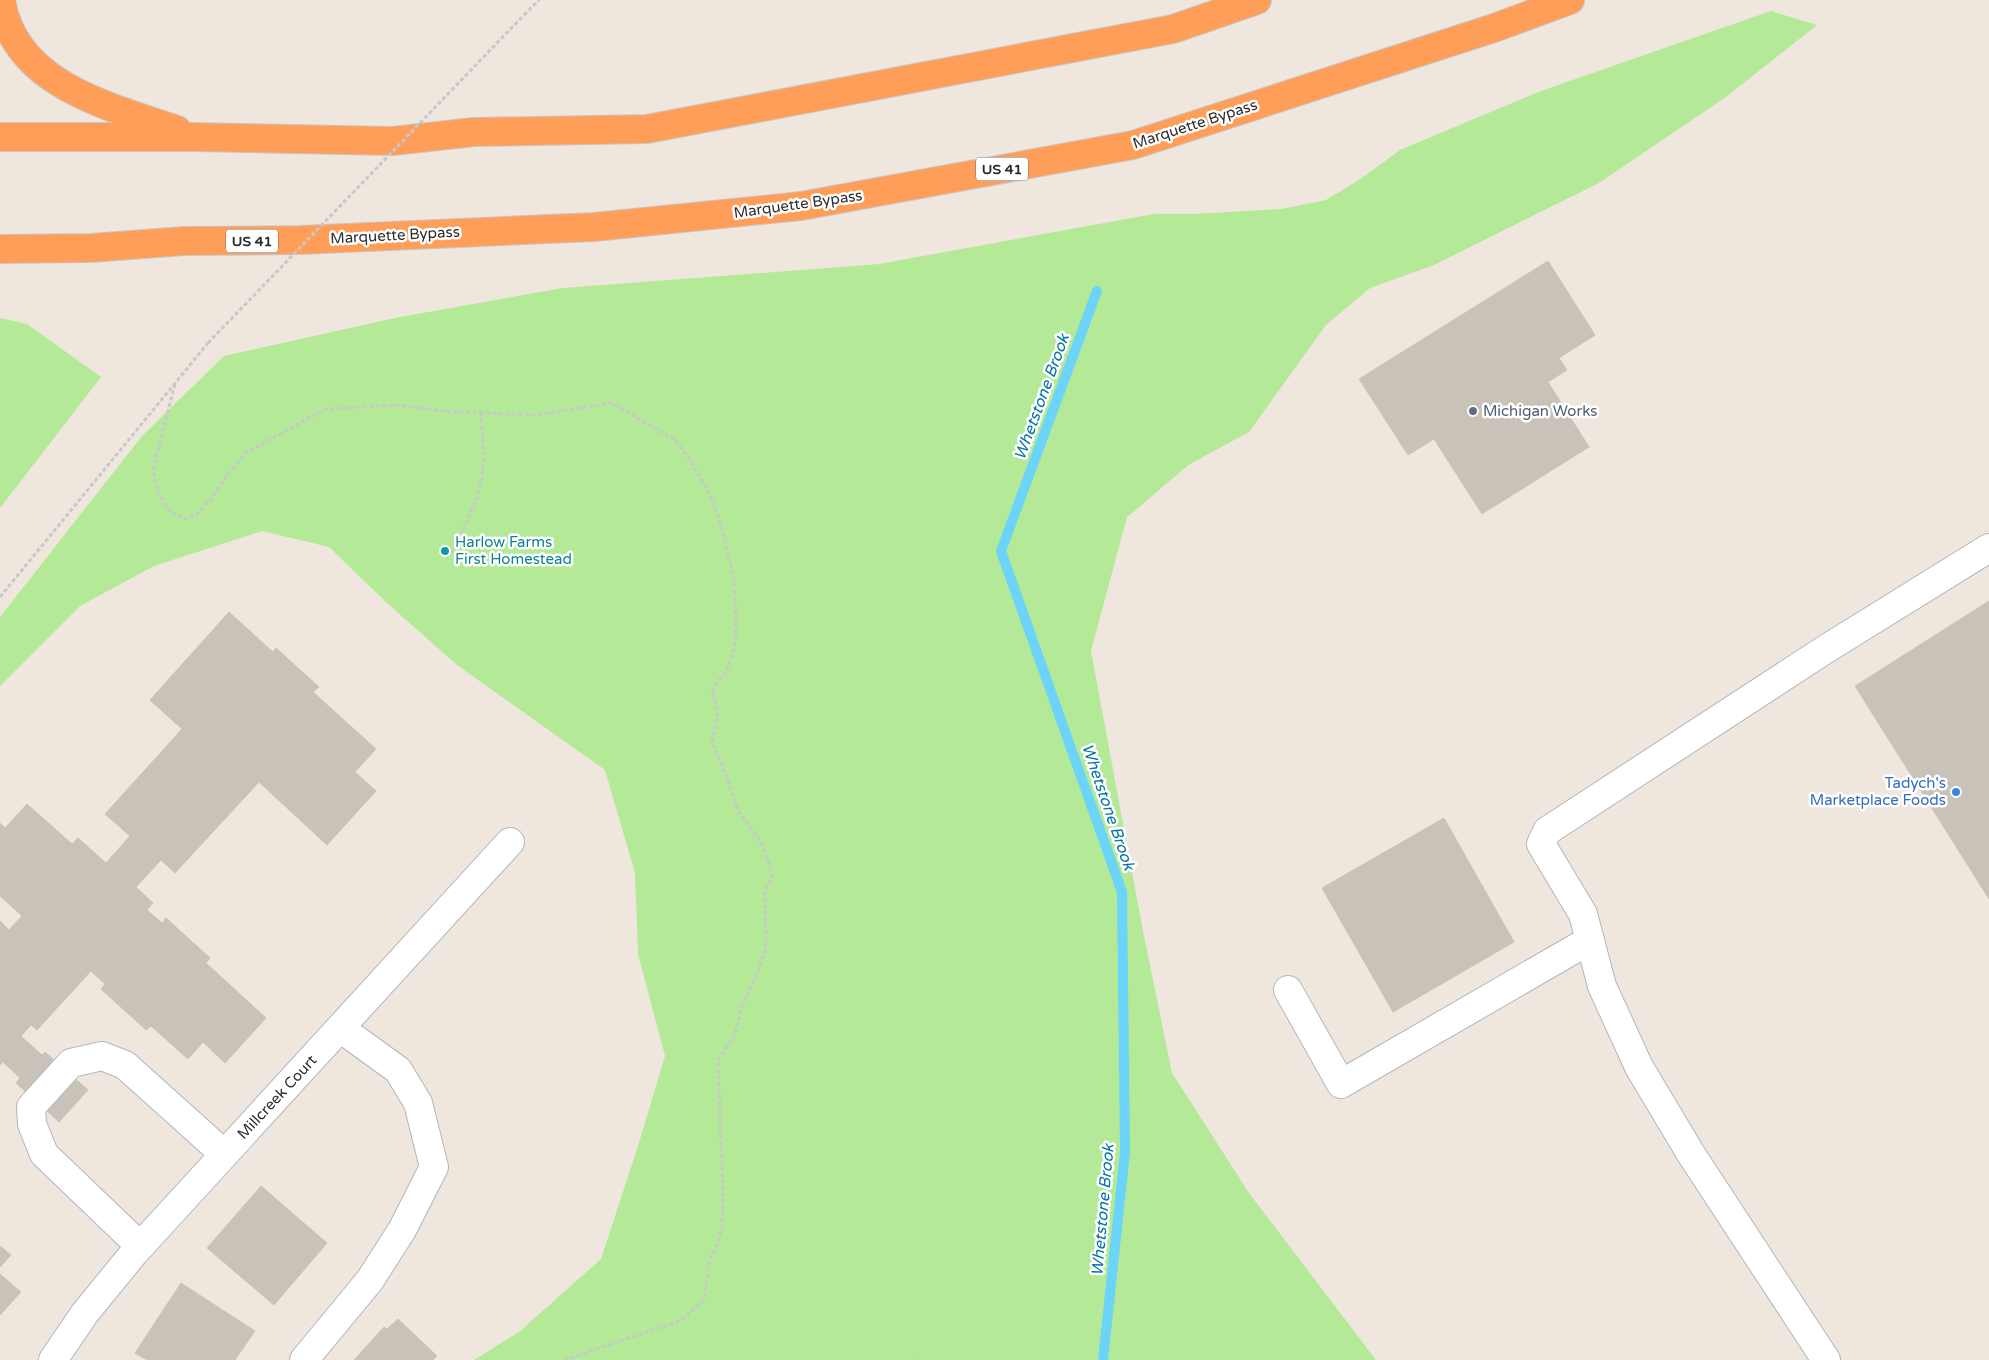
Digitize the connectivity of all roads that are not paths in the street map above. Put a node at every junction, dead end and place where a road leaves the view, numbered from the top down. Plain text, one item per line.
1 (1, 0) edge
2 (1257, 0) edge
3 (1570, 0) edge
4 (0, 137) edge
5 (194, 137) junction
6 (0, 249) edge
7 (1989, 548) edge
8 (510, 842) dead end
9 (1590, 940) junction
10 (1288, 990) dead end
11 (340, 1028) junction
12 (224, 1154) junction
13 (140, 1246) junction
14 (53, 1360) edge
15 (304, 1360) edge
16 (1826, 1360) edge

1 - 5 highway
2 - 5 highway
3 - 6 highway, Marquette Bypass / US 41
4 - 5 highway
7 - 9 street
8 - 11 street, Millcreek Court
9 - 10 street
9 - 16 street
11 - 12 street, Millcreek Court
11 - 15 street
12 - 13 street, Millcreek Court
12 - 13 street
13 - 14 street, Millcreek Court

